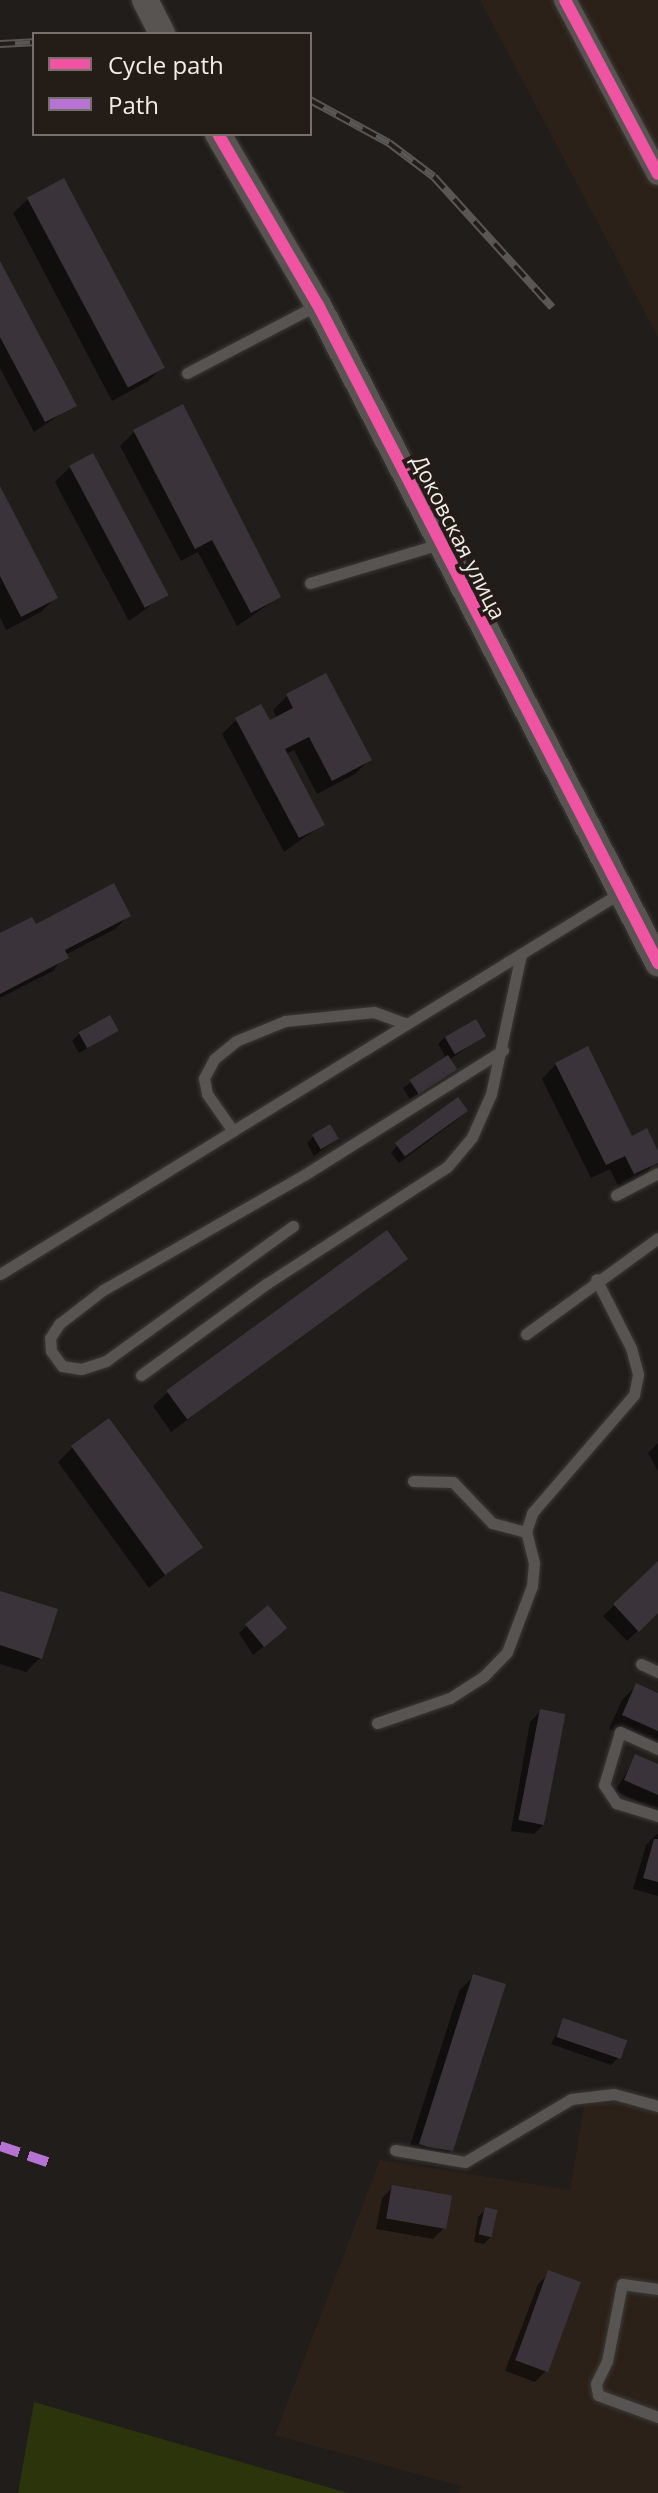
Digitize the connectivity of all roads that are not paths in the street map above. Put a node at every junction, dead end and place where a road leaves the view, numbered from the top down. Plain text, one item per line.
1 (145, 0) edge
2 (565, 0) edge
3 (161, 32) edge
4 (219, 136) edge
5 (658, 174) edge
6 (318, 305) junction
7 (187, 373) dead end
8 (440, 544) junction
9 (310, 583) dead end
10 (621, 892) junction
11 (521, 954) junction
12 (658, 963) edge
13 (407, 1024) junction
14 (503, 1050) junction
15 (233, 1131) junction
16 (658, 1173) edge
17 (616, 1195) dead end
18 (293, 1226) dead end
19 (658, 1238) edge
20 (0, 1274) edge
21 (596, 1279) junction
22 (526, 1334) dead end
23 (141, 1375) dead end
24 (413, 1481) dead end
25 (526, 1532) junction
26 (641, 1664) dead end
27 (658, 1672) edge
28 (377, 1723) dead end
29 (658, 1749) edge
30 (658, 1816) edge
31 (658, 2106) edge
32 (395, 2150) dead end
33 (658, 2289) edge
34 (658, 2417) edge

1 - 3 street
2 - 5 street
4 - 6 street, Доковская улица
6 - 7 lane
6 - 8 street, Доковская улица
8 - 9 lane
8 - 10 street, Доковская улица
10 - 11 lane
10 - 12 street, Доковская улица
11 - 13 lane
11 - 14 lane
13 - 15 lane
13 - 15 lane
14 - 18 lane
14 - 23 lane
15 - 20 lane
16 - 17 lane
19 - 21 lane
21 - 22 lane
21 - 25 lane
24 - 25 lane
25 - 28 lane
26 - 27 lane
29 - 30 lane
31 - 32 lane
33 - 34 lane

